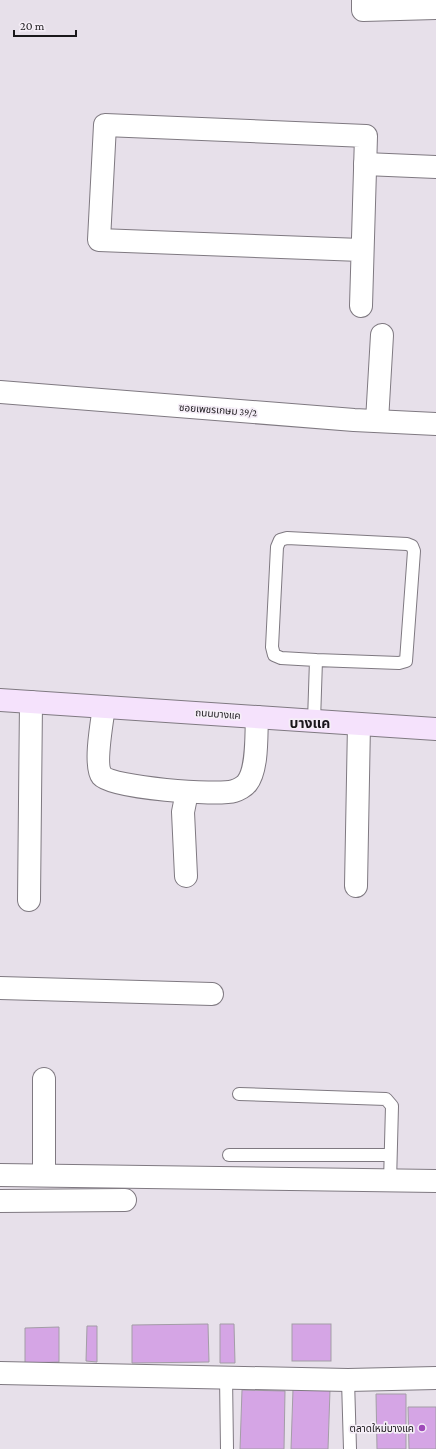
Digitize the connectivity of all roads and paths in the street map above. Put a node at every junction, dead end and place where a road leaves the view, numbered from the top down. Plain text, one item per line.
1 (362, 0) edge
2 (436, 8) edge
3 (365, 164) junction
4 (436, 167) edge
5 (362, 250) junction
6 (361, 306) dead end
7 (382, 335) dead end
8 (0, 392) edge
9 (377, 421) junction
10 (436, 424) edge
11 (316, 660) junction
12 (0, 700) edge
13 (31, 702) junction
14 (104, 707) junction
15 (257, 717) junction
16 (314, 721) junction
17 (359, 724) junction
18 (436, 729) edge
19 (187, 792) junction
20 (186, 876) dead end
21 (356, 886) dead end
22 (29, 900) dead end
23 (0, 988) edge
24 (212, 994) dead end
25 (44, 1079) dead end
26 (239, 1094) dead end
27 (229, 1154) dead end
28 (390, 1155) junction
29 (0, 1175) edge
30 (44, 1175) junction
31 (436, 1181) edge
32 (390, 1182) junction
33 (125, 1200) dead end
34 (0, 1201) edge
35 (0, 1373) edge
36 (226, 1376) junction
37 (436, 1378) edge
38 (348, 1380) junction
39 (227, 1449) edge
40 (350, 1449) edge

1 - 2 street
3 - 4 street
3 - 5 street
3 - 5 street
5 - 6 street
7 - 9 street
8 - 9 street, ซอยเพชรเกษม 39/2
9 - 10 street, ซอยเพชรเกษม 39/2
11 - 11 lane
11 - 16 lane
12 - 13 main road, ถนนบางแค
13 - 14 main road, ถนนบางแค
13 - 22 street
14 - 15 main road, ถนนบางแค
14 - 19 street
15 - 16 main road, ถนนบางแค
15 - 19 street
16 - 17 main road, ถนนบางแค
17 - 18 main road, ถนนบางแค
17 - 21 street
19 - 20 street
23 - 24 street
25 - 30 street
26 - 28 lane
27 - 28 lane
28 - 32 lane
29 - 30 street
30 - 32 street
31 - 32 street
33 - 34 street
35 - 36 street
36 - 38 street
36 - 39 lane
37 - 38 street
38 - 40 lane

